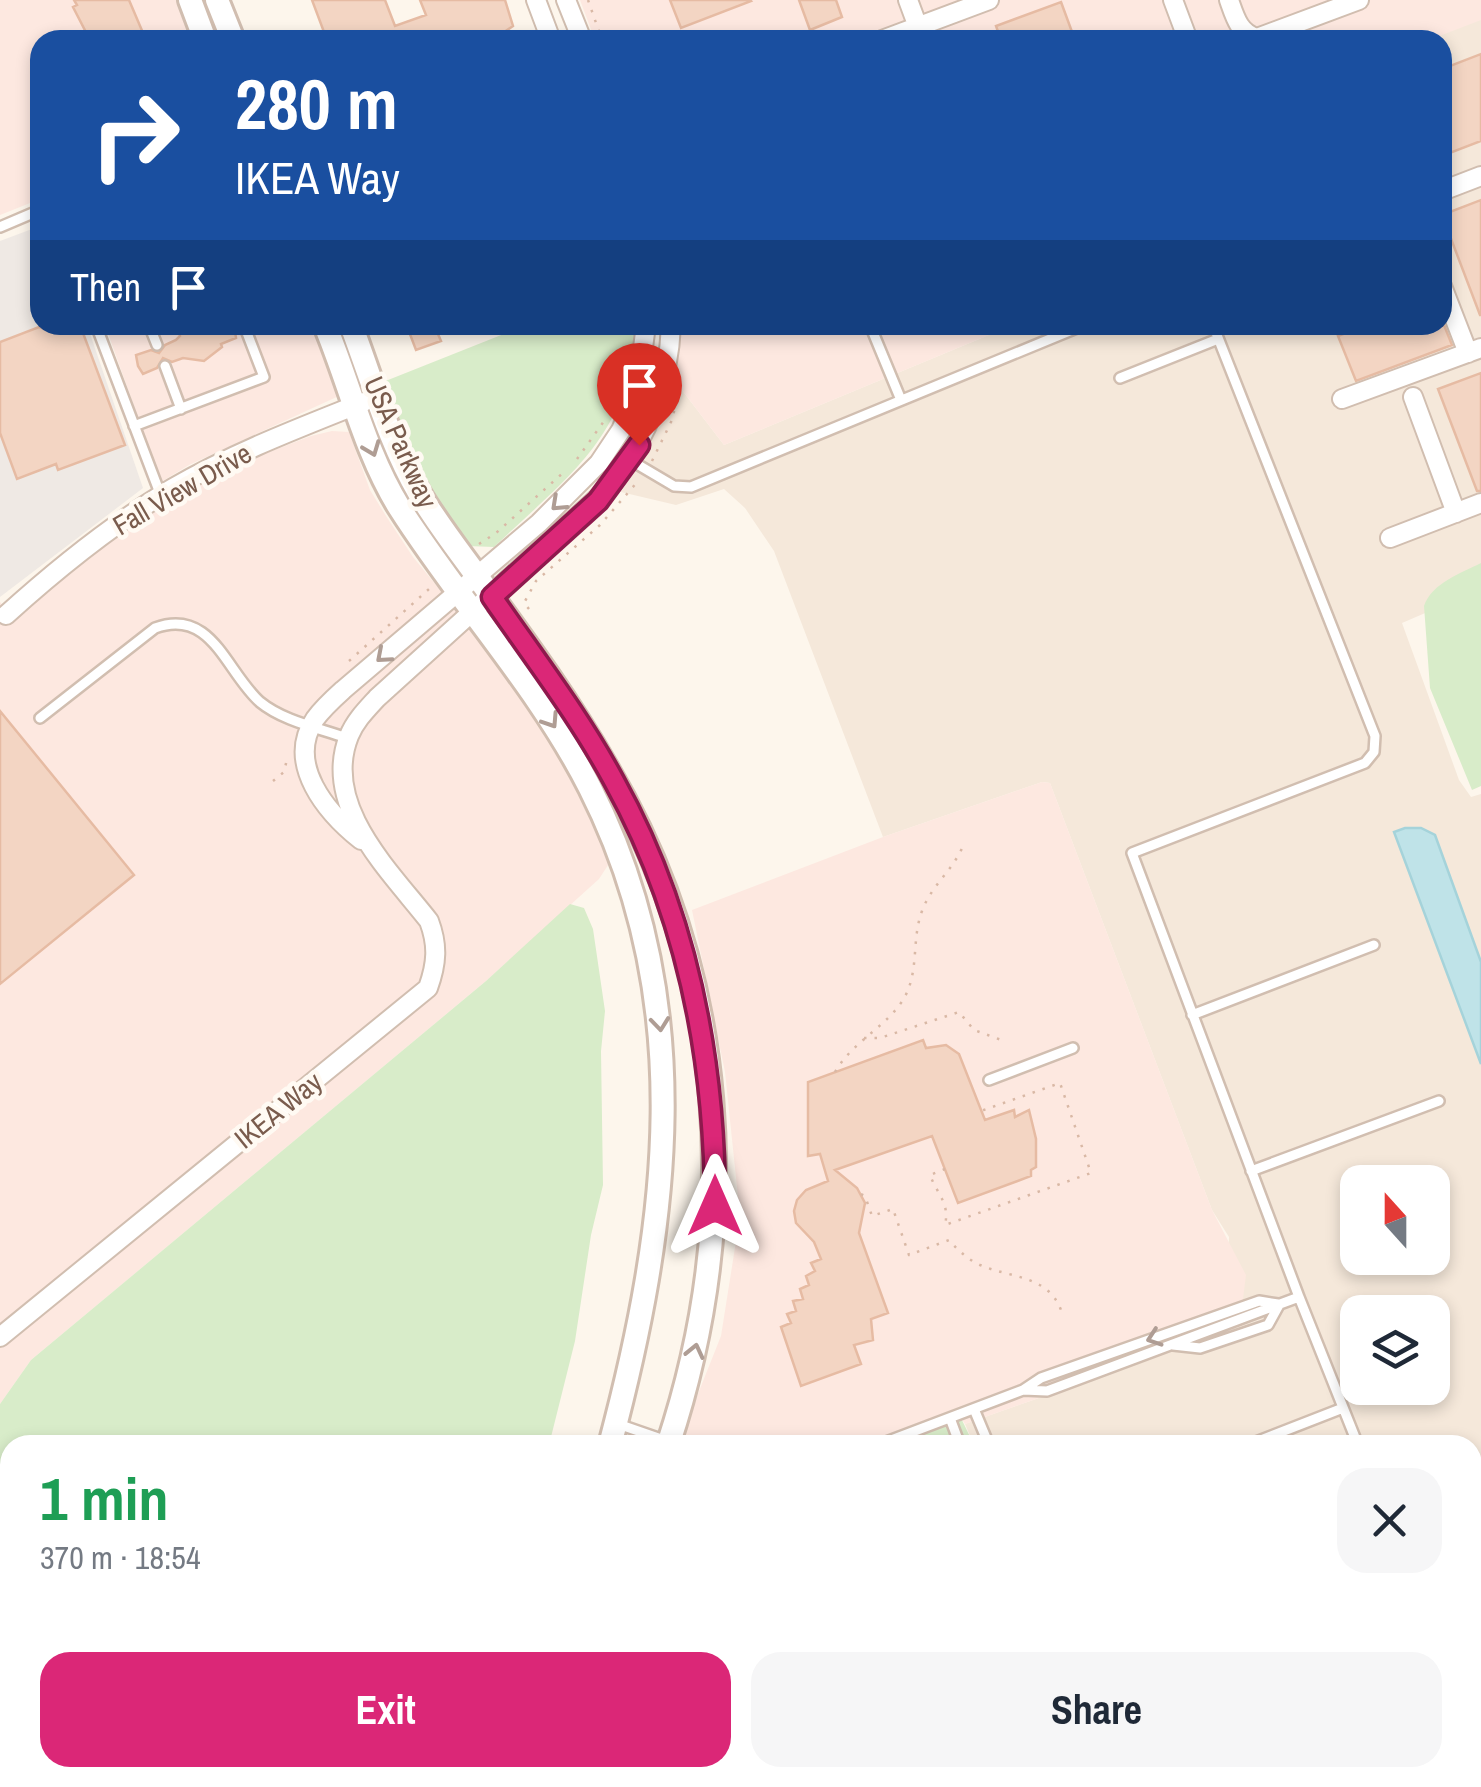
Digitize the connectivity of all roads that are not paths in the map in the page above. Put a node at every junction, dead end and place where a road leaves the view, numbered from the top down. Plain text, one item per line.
1 (190, 0) edge
2 (217, 0) edge
3 (536, 0) edge
4 (566, 0) edge
5 (908, 0) edge
6 (988, 0) edge
7 (1173, 0) edge
8 (1229, 0) edge
9 (1358, 0) edge
10 (918, 27) junction
11 (204, 30) edge
12 (229, 30) edge
13 (548, 30) edge
14 (578, 30) edge
15 (910, 30) edge
16 (1184, 30) edge
17 (1242, 30) edge
18 (1278, 30) edge
19 (1481, 176) edge
20 (1452, 187) edge
21 (30, 214) edge
22 (0, 227) edge
23 (1452, 306) edge
24 (100, 335) edge
25 (153, 335) edge
26 (248, 335) edge
27 (329, 335) edge
28 (355, 335) edge
29 (645, 335) edge
30 (670, 335) edge
31 (874, 335) edge
32 (1059, 335) edge
33 (1216, 335) edge
34 (1218, 340) junction
35 (157, 345) dead end
36 (1474, 351) edge
37 (165, 366) dead end
38 (1120, 378) dead end
39 (378, 396) junction
40 (1412, 397) dead end
41 (900, 400) junction
42 (1342, 400) dead end
43 (355, 405) junction
44 (181, 408) junction
45 (134, 426) junction
46 (630, 460) junction
47 (160, 496) junction
48 (1481, 503) edge
49 (1456, 513) junction
50 (1390, 538) dead end
51 (477, 576) junction
52 (457, 592) junction
53 (492, 597) junction
54 (473, 614) junction
55 (6, 616) dead end
56 (40, 718) dead end
57 (312, 726) junction
58 (348, 738) junction
59 (370, 846) junction
60 (1374, 945) dead end
61 (1192, 1015) junction
62 (1073, 1048) dead end
63 (988, 1080) dead end
64 (1438, 1102) dead end
65 (1251, 1171) junction
66 (1298, 1297) junction
67 (1279, 1305) junction
68 (1188, 1326) junction
69 (2, 1331) edge
70 (1193, 1337) junction
71 (1171, 1345) junction
72 (1023, 1390) junction
73 (1343, 1408) junction
74 (974, 1409) junction
75 (950, 1418) junction
76 (612, 1434) edge
77 (673, 1435) edge
78 (905, 1435) edge
79 (956, 1435) edge
80 (985, 1435) edge
81 (1274, 1435) edge
82 (1354, 1435) edge

1 - 11 street
2 - 12 street
3 - 13 street
4 - 14 street
5 - 10 street
6 - 10 street
7 - 16 street
8 - 17 street
9 - 18 street
10 - 15 street
19 - 20 street
21 - 22 lane
23 - 36 street
24 - 45 lane
25 - 35 lane
26 - 44 lane
27 - 43 street, USA Parkway
28 - 39 street, USA Parkway
29 -> 51 street
30 - 46 street
31 - 41 lane
32 - 41 lane
33 - 34 lane
34 - 38 lane
34 - 61 lane
36 - 42 street
37 - 44 lane
39 - 43 street, Fall View Drive
39 - 51 street, USA Parkway
40 - 49 street
41 - 46 lane
43 - 47 street, Fall View Drive
43 -> 52 street, USA Parkway
44 - 45 lane
45 - 47 lane
46 - 53 street
47 - 55 street, Fall View Drive
48 - 49 street
49 - 50 street
51 - 52 street
51 - 53 street, USA Parkway
52 - 54 street, USA Parkway
52 -> 57 street
53 - 54 street
77 -> 53 street, USA Parkway
54 - 58 street
54 -> 76 street, USA Parkway
56 - 57 lane
57 - 58 lane
57 - 59 street, IKEA Way
58 - 59 street, IKEA Way
59 - 69 street, IKEA Way
60 - 61 lane
61 - 65 lane
62 - 63 lane
64 - 65 lane
65 - 66 lane
66 - 67 lane
66 - 73 lane
67 - 68 lane
67 - 70 lane
67 - 71 lane
68 - 70 lane
68 -> 72 lane
70 - 71 lane
71 - 72 lane
72 - 74 lane
73 - 81 lane
73 - 82 lane
74 - 75 lane
74 - 80 lane
75 - 78 lane
75 - 79 lane

